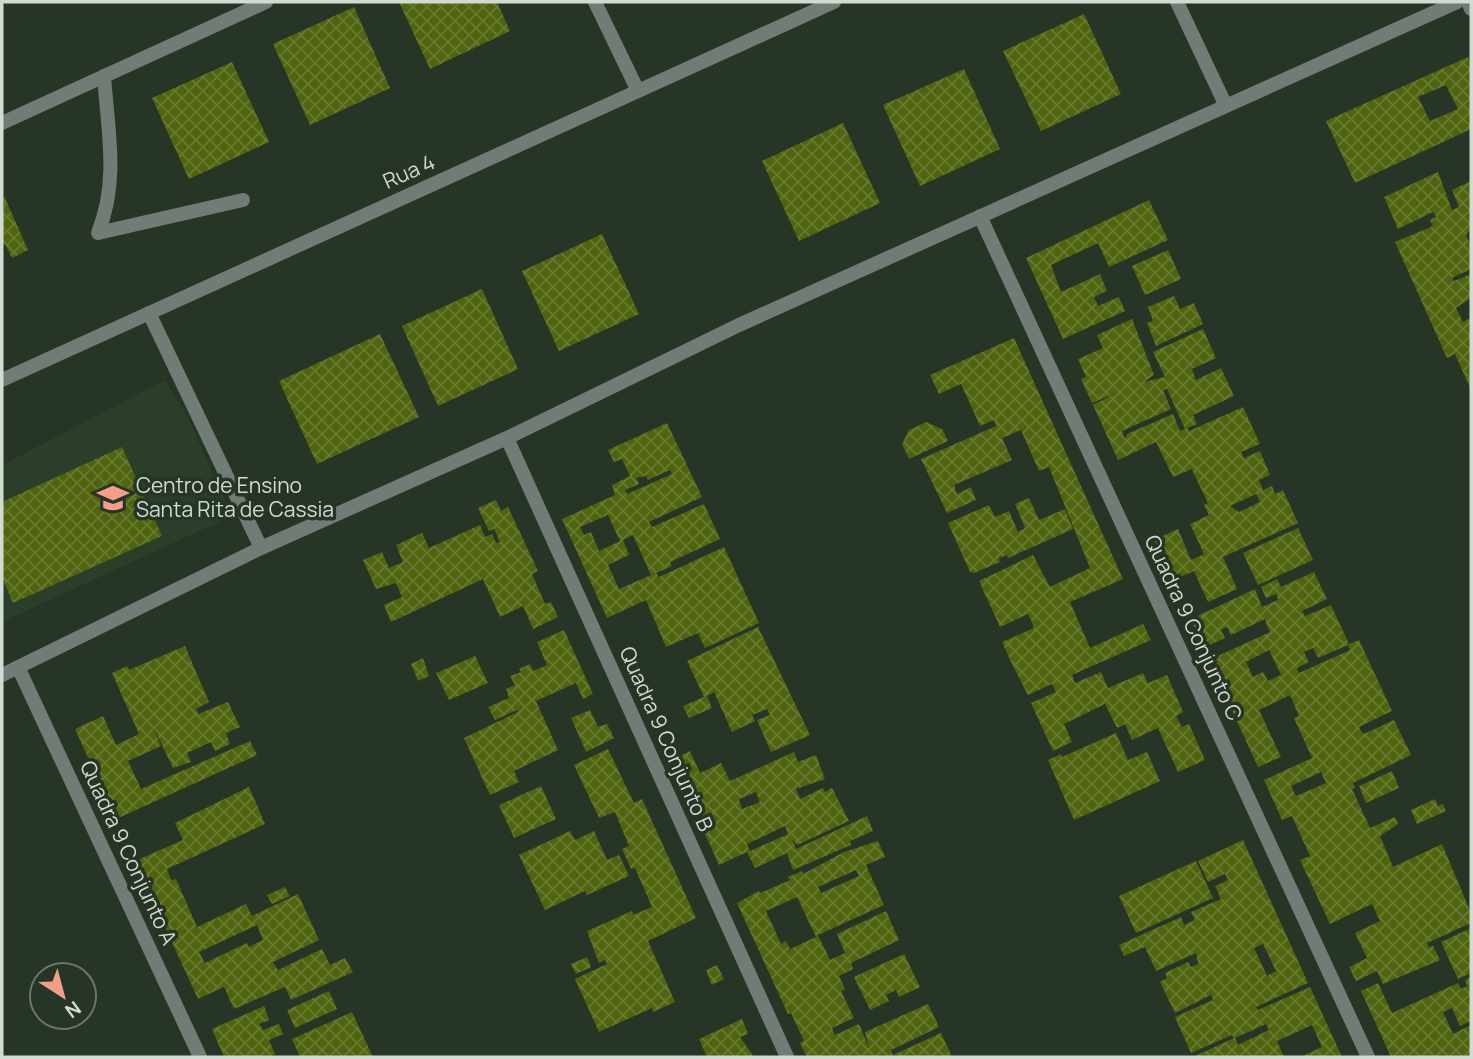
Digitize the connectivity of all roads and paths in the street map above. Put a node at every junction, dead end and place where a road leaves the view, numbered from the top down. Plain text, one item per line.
1 (267, 2) edge
2 (595, 2) edge
3 (834, 2) edge
4 (1177, 2) edge
5 (1457, 2) edge
6 (1468, 2) edge
7 (1471, 9) edge
8 (104, 76) junction
9 (638, 91) junction
10 (1226, 106) junction
11 (2, 123) edge
12 (243, 201) dead end
13 (980, 216) junction
14 (149, 313) junction
15 (2, 380) edge
16 (507, 438) junction
17 (261, 548) junction
18 (18, 667) junction
19 (2, 675) edge
20 (200, 1057) edge
21 (787, 1057) edge
22 (1368, 1057) edge

1 - 8 street
2 - 9 street
3 - 9 street, Rua 4
4 - 10 street
5 - 10 street
6 - 7 street
8 - 11 street
8 - 12 street
9 - 14 street, Rua 4
10 - 13 street
13 - 16 street
13 - 22 street, Quadra 9 Conjunto C
14 - 15 street, Rua 4
14 - 17 street
16 - 17 street
16 - 21 street, Quadra 9 Conjunto B
17 - 18 street
18 - 19 street
18 - 20 street, Quadra 9 Conjunto A

